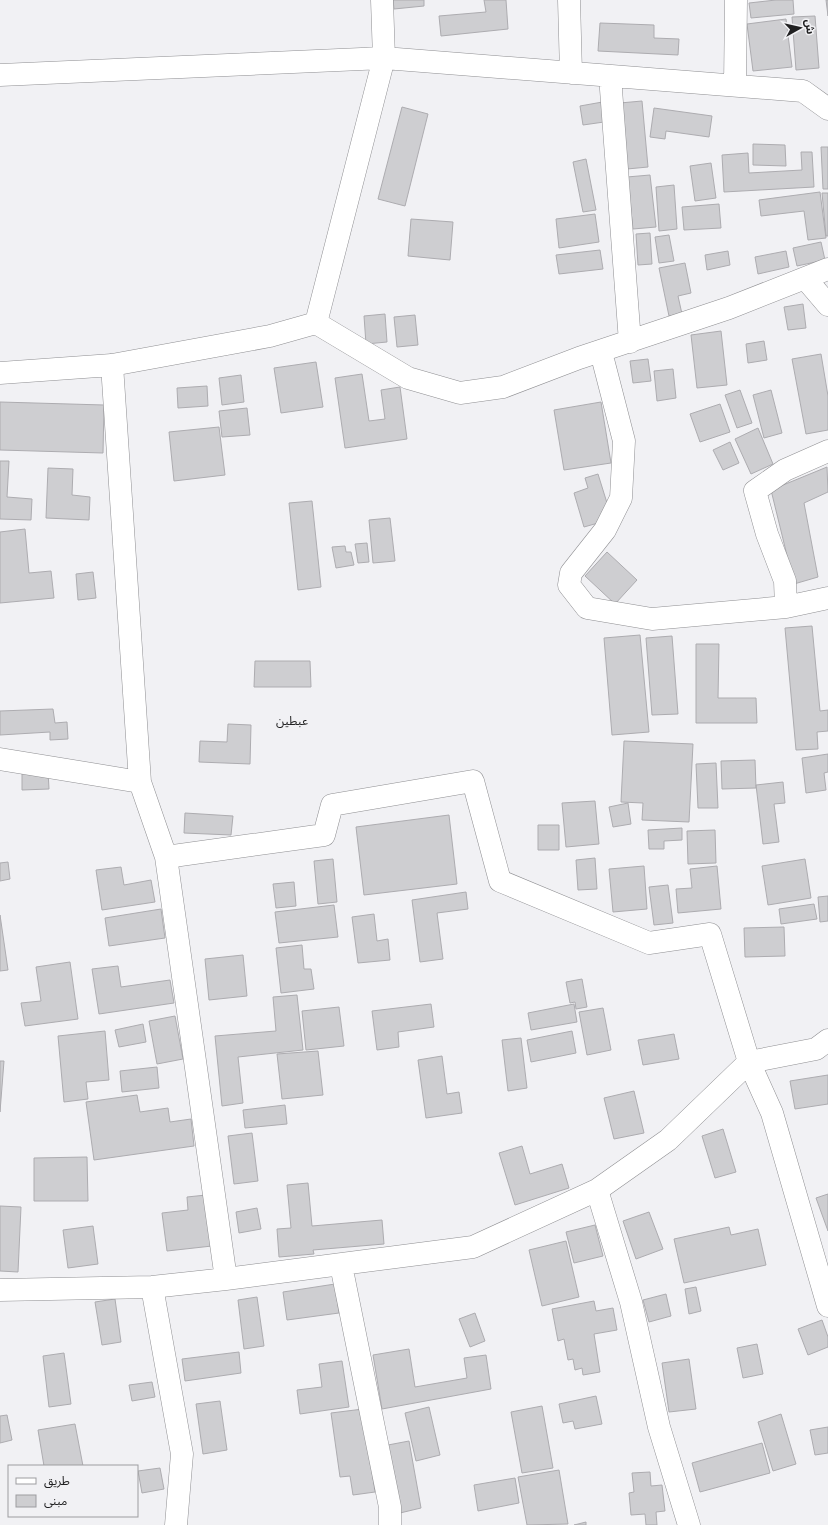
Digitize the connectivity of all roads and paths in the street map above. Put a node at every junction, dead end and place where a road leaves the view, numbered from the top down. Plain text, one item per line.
1 (382, 0) edge
2 (569, 0) edge
3 (736, 0) edge
4 (384, 58) junction
5 (571, 73) junction
6 (0, 75) edge
7 (610, 76) junction
8 (735, 85) junction
9 (828, 88) edge
10 (803, 91) junction
11 (828, 109) edge
12 (828, 269) edge
13 (805, 278) junction
14 (828, 305) edge
15 (316, 323) junction
16 (630, 342) junction
17 (600, 352) junction
18 (112, 365) junction
19 (0, 373) edge
20 (828, 450) edge
21 (828, 598) edge
22 (786, 607) junction
23 (0, 759) edge
24 (140, 782) junction
25 (166, 857) junction
26 (828, 1040) edge
27 (749, 1062) junction
28 (597, 1190) junction
29 (341, 1264) junction
30 (226, 1279) junction
31 (152, 1287) junction
32 (0, 1290) edge
33 (828, 1306) edge
34 (176, 1525) edge
35 (390, 1525) edge
36 (689, 1525) edge

1 - 4 street
2 - 5 street
3 - 8 street
4 - 5 street
4 - 6 street
4 - 15 street
5 - 7 street
7 - 8 street
7 - 16 street
8 - 10 street
9 - 10 street
10 - 11 street
12 - 13 street
13 - 14 street
13 - 16 street
15 - 17 street
15 - 18 street
16 - 17 street
17 - 22 street
18 - 19 street
18 - 24 street
20 - 22 street
21 - 22 street
23 - 24 street
24 - 25 street
25 - 27 street
25 - 30 street
26 - 27 street
27 - 28 street
27 - 33 street
28 - 29 street
28 - 36 street
29 - 30 street
29 - 35 street
30 - 31 street
31 - 32 street
31 - 34 street

